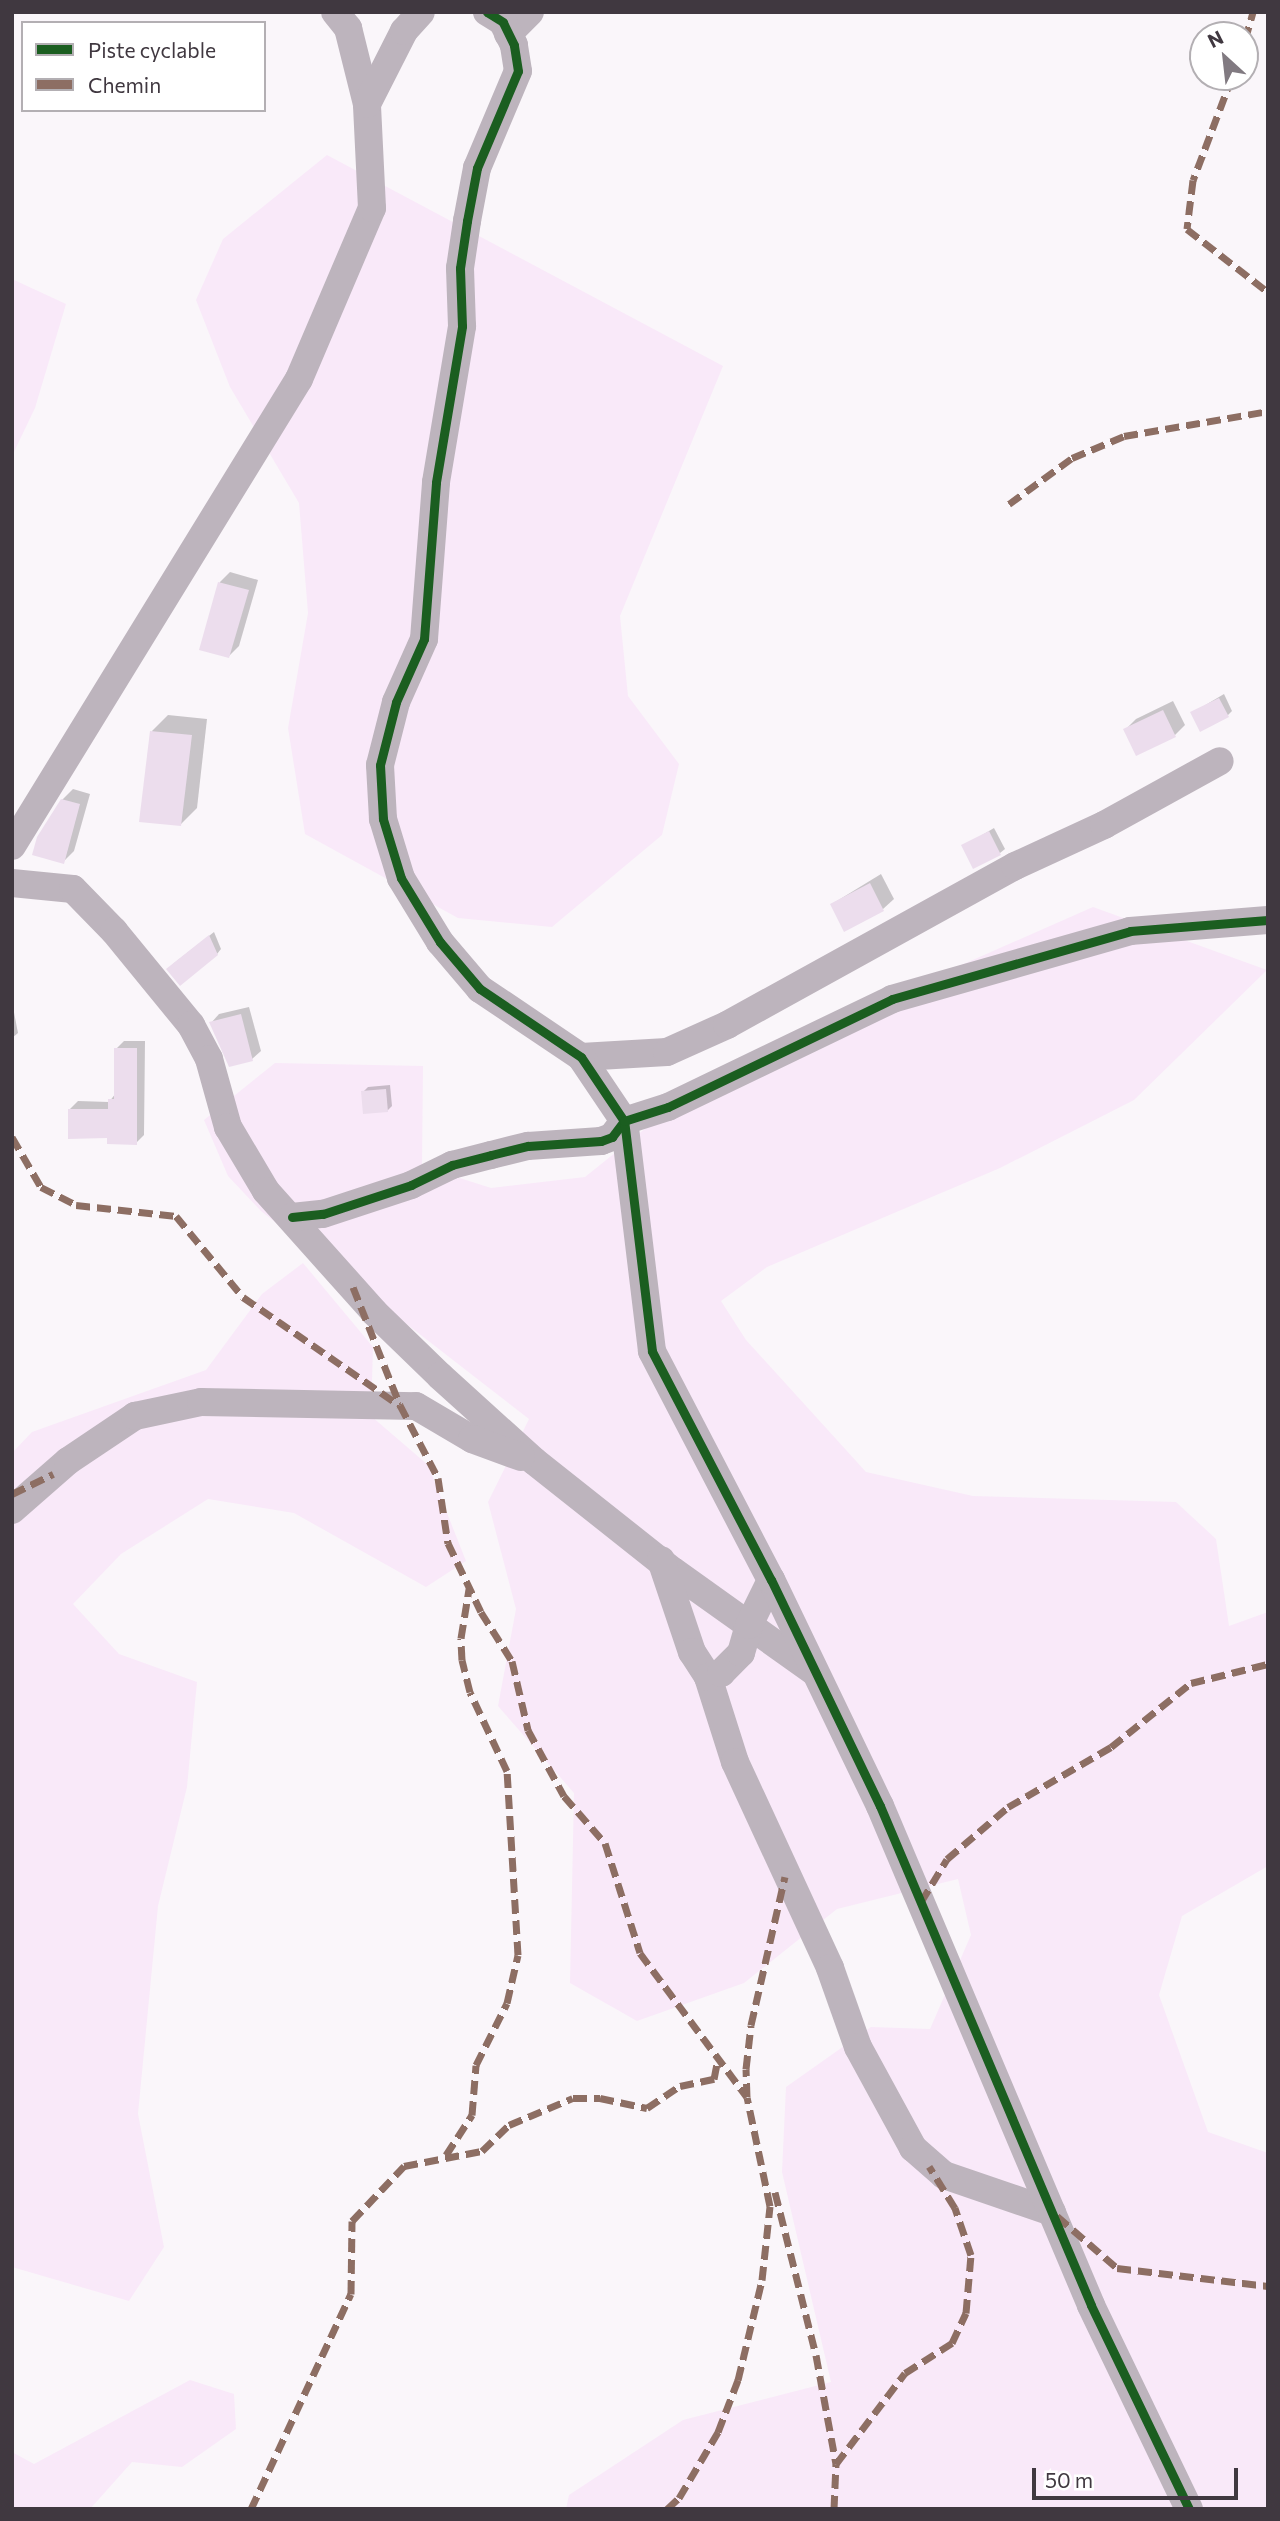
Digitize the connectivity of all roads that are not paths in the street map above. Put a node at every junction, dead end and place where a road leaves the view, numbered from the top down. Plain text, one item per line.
1 (335, 12) edge
2 (421, 12) edge
3 (488, 12) edge
4 (530, 12) edge
5 (508, 34) junction
6 (368, 104) junction
7 (1220, 761) dead end
8 (12, 846) edge
9 (12, 883) edge
10 (1268, 920) edge
11 (581, 1057) junction
12 (624, 1121) junction
13 (292, 1217) junction
14 (534, 1461) junction
15 (12, 1510) edge
16 (661, 1560) junction
17 (771, 1580) junction
18 (749, 1625) junction
19 (815, 1672) junction
20 (708, 1677) junction
21 (1052, 2212) junction
22 (1189, 2509) edge

1 - 6 street
2 - 6 street
3 - 5 street
4 - 5 street
5 - 11 street
6 - 8 street
7 - 11 street
9 - 13 street
10 - 12 street
11 - 12 street
12 - 13 street
12 - 17 street
13 - 14 street
14 - 15 street
14 - 16 street
16 - 18 street
16 - 20 street
17 - 18 street
17 - 19 street
18 - 19 street
18 - 20 street
19 - 21 street
20 - 21 street
21 - 22 street

